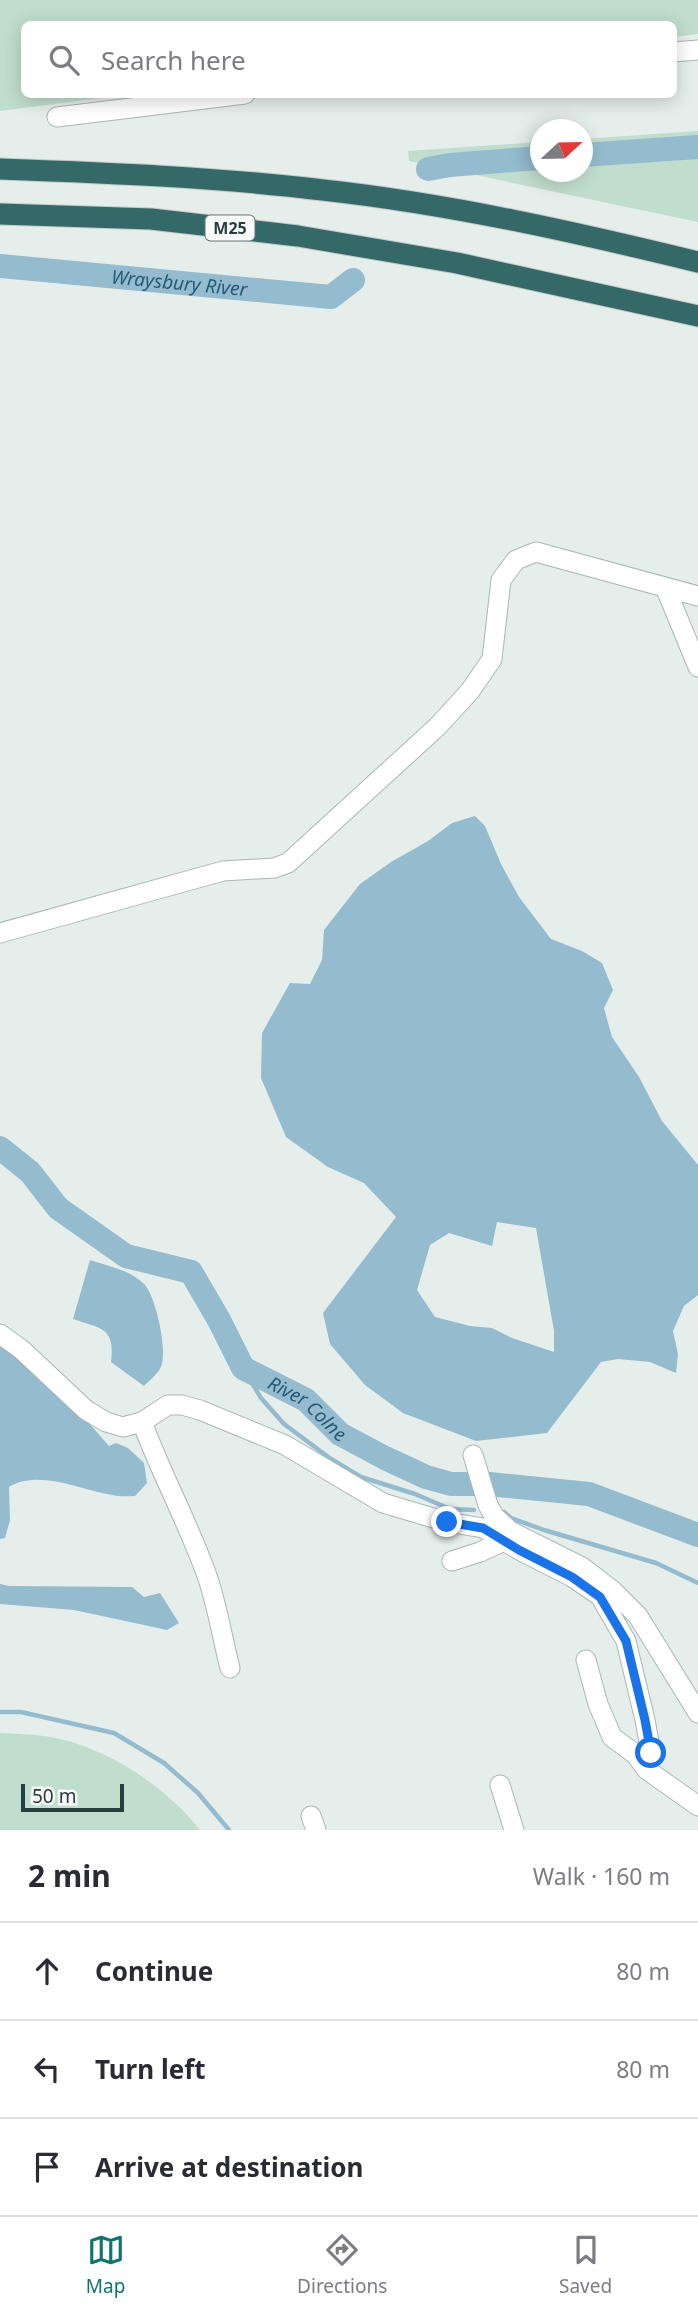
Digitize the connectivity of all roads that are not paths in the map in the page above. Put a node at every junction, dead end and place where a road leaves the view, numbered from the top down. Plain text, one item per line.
1 (698, 50) edge
2 (677, 52) edge
3 (213, 98) edge
4 (57, 117) dead end
5 (0, 169) edge
6 (0, 214) edge
7 (698, 262) edge
8 (698, 316) edge
9 (665, 587) junction
10 (698, 596) edge
11 (698, 667) edge
12 (0, 933) edge
13 (0, 1334) edge
14 (142, 1422) junction
15 (475, 1460) dead end
16 (504, 1541) junction
17 (452, 1561) dead end
18 (586, 1660) dead end
19 (230, 1668) dead end
20 (698, 1713) edge
21 (647, 1770) junction
22 (501, 1785) dead end
23 (698, 1806) edge
24 (518, 1829) edge

1 - 2 street
3 - 4 street
5 - 7 highway
6 - 8 highway, M25
9 - 10 street
9 - 11 street
9 - 12 street
13 - 14 street
14 - 16 street
14 - 19 street
15 - 20 street
16 - 17 street
16 - 21 street
18 - 21 street
21 - 23 street
22 - 24 street

